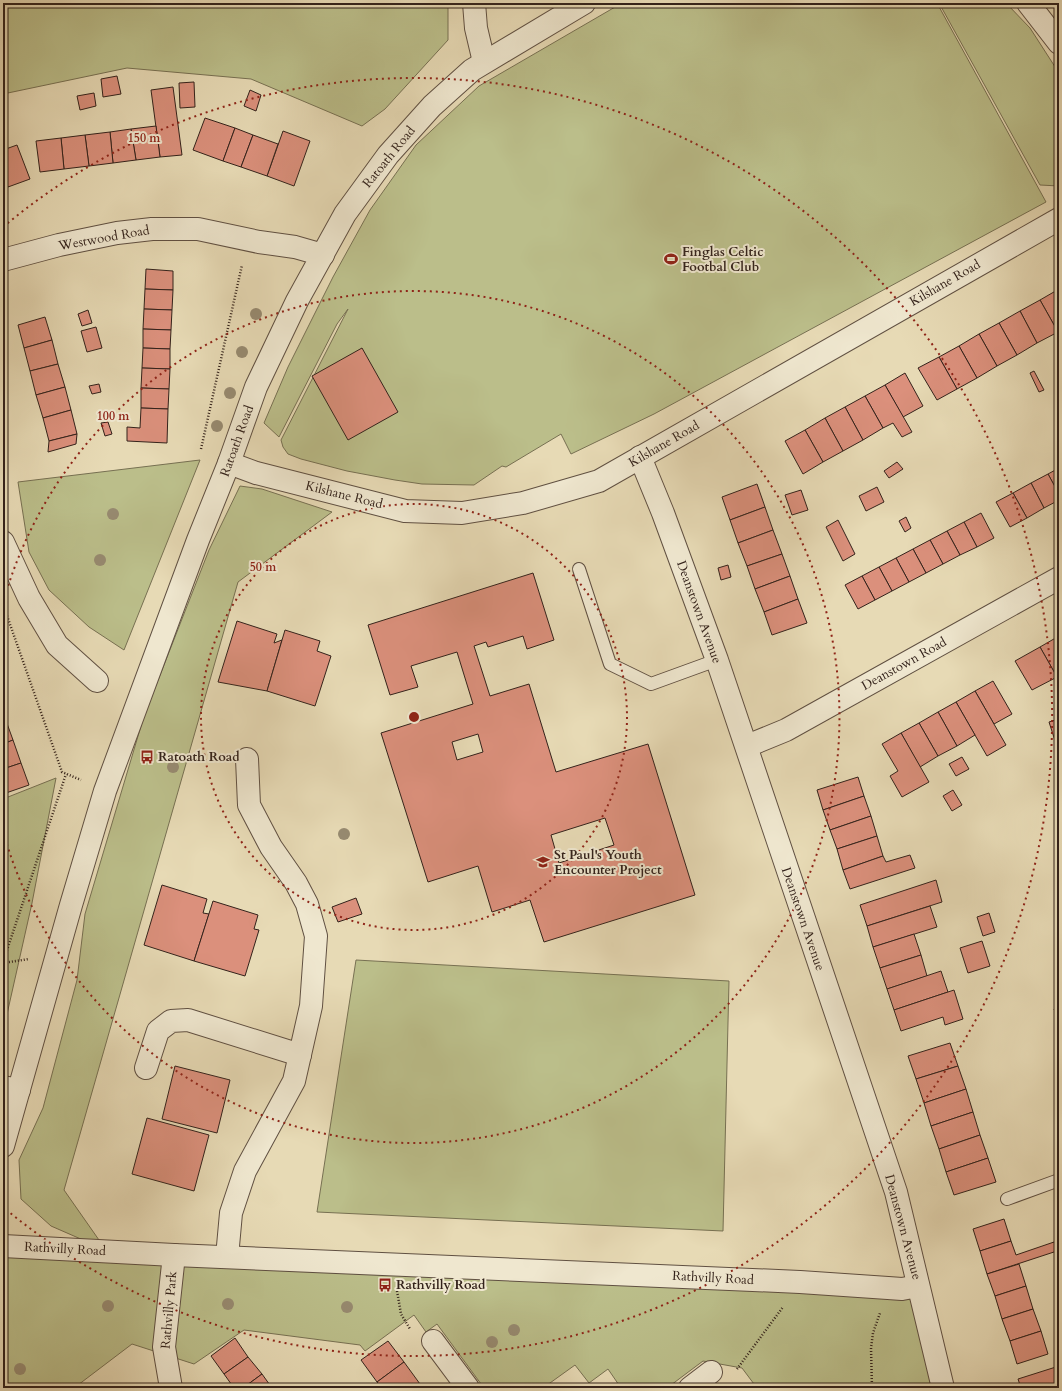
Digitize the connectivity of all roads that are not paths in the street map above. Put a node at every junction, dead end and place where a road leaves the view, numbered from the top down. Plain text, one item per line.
1 (474, 3) edge
2 (584, 3) edge
3 (1028, 3) edge
4 (1059, 43) edge
5 (484, 62) junction
6 (1059, 219) edge
7 (323, 254) junction
8 (3, 260) edge
9 (640, 457) junction
10 (229, 463) junction
11 (3, 542) edge
12 (579, 569) dead end
13 (1059, 578) edge
14 (717, 660) junction
15 (97, 681) dead end
16 (746, 746) junction
17 (247, 759) dead end
18 (300, 1055) junction
19 (146, 1068) dead end
20 (11, 1088) edge
21 (3, 1146) edge
22 (1059, 1180) edge
23 (1007, 1199) dead end
24 (3, 1246) edge
25 (174, 1255) junction
26 (227, 1257) junction
27 (918, 1286) junction
28 (433, 1341) road end
29 (711, 1372) dead end
30 (171, 1388) edge
31 (468, 1388) edge
32 (690, 1388) edge
33 (942, 1388) edge

1 - 5 street
2 - 5 street, Ratoath Road
3 - 4 street
5 - 7 street, Ratoath Road
6 - 9 street, Kilshane Road
7 - 8 street, Westwood Road
7 - 10 street, Ratoath Road
9 - 10 street, Kilshane Road
9 - 14 street, Deanstown Avenue
10 - 20 street, Ratoath Road
11 - 15 street
12 - 14 lane
13 - 16 street, Deanstown Road
14 - 16 street, Deanstown Avenue
16 - 27 street, Deanstown Avenue
17 - 18 street
18 - 19 street
18 - 26 street
20 - 21 street, Ratoath Road
22 - 23 lane
24 - 25 street, Rathvilly Road
25 - 26 street, Rathvilly Road
25 - 30 street, Rathvilly Park
26 - 27 street, Rathvilly Road
27 - 33 street, Deanstown Avenue
28 - 31 street
29 - 32 street

